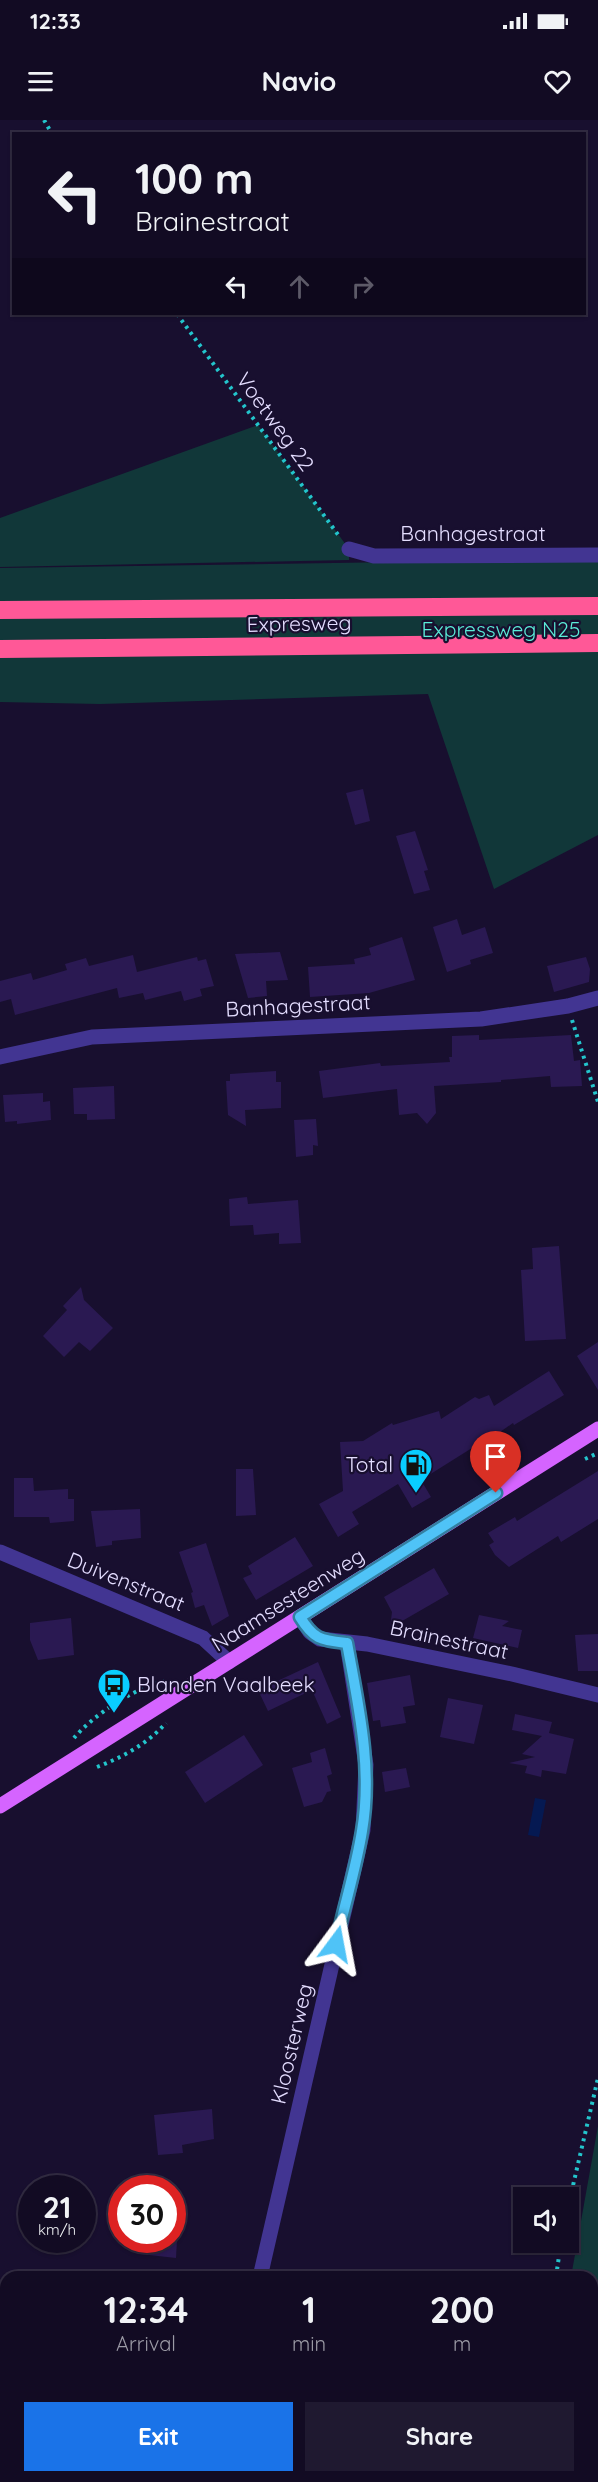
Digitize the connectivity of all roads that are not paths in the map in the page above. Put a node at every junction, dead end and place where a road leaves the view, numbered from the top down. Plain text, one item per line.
1 (349, 549) road end
2 (598, 555) edge
3 (598, 606) edge
4 (0, 610) edge
5 (598, 643) edge
6 (0, 649) edge
7 (598, 998) edge
8 (0, 1057) edge
9 (598, 1429) edge
10 (0, 1552) edge
11 (300, 1617) junction
12 (347, 1643) junction
13 (229, 1662) junction
14 (598, 1695) edge
15 (0, 1806) edge
16 (261, 2271) edge

1 - 2 street, Banhagestraat
3 - 4 highway, Expresweg
5 - 6 highway, Expresweg
7 - 8 street, Banhagestraat
9 - 11 main road, Naamsesteenweg
10 - 13 street, Duivenstraat
11 - 12 street, Brainestraat
11 - 13 main road, Naamsesteenweg
12 - 14 street, Brainestraat
12 - 16 street, Kloosterweg
13 - 15 main road, Naamsesteenweg

